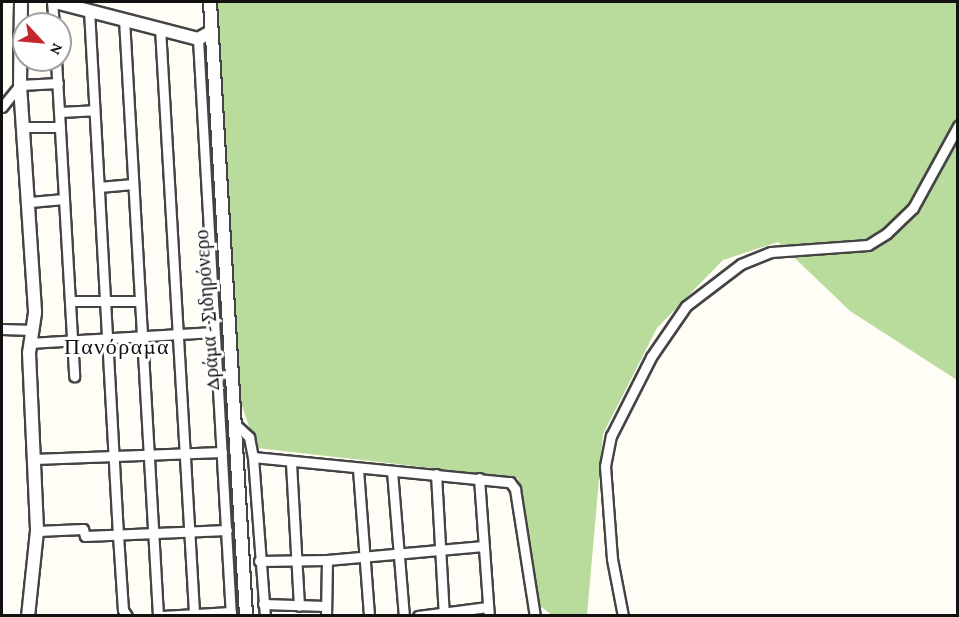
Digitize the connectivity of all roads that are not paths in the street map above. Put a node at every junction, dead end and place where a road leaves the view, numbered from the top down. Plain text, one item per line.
1 (21, 2) edge
2 (54, 2) edge
3 (210, 2) edge
4 (88, 10) junction
5 (124, 19) junction
6 (160, 28) junction
7 (203, 36) junction
8 (57, 72) edge
9 (58, 82) junction
10 (20, 84) junction
11 (2, 107) edge
12 (94, 110) junction
13 (60, 112) junction
14 (957, 126) edge
15 (26, 127) junction
16 (60, 127) junction
17 (133, 184) junction
18 (99, 187) junction
19 (64, 200) junction
20 (30, 202) junction
21 (105, 300) junction
22 (71, 301) junction
23 (138, 301) junction
24 (2, 329) edge
25 (32, 330) junction
26 (214, 332) junction
27 (177, 334) junction
28 (140, 337) junction
29 (106, 339) junction
30 (72, 340) junction
31 (29, 343) junction
32 (74, 376) dead end
33 (234, 423) junction
34 (222, 452) junction
35 (184, 453) junction
36 (149, 455) junction
37 (114, 457) junction
38 (253, 457) junction
39 (34, 459) junction
40 (291, 463) junction
41 (358, 469) junction
42 (392, 471) junction
43 (436, 474) junction
44 (479, 478) junction
45 (189, 530) junction
46 (227, 530) junction
47 (37, 531) junction
48 (155, 532) junction
49 (118, 535) junction
50 (483, 546) junction
51 (440, 550) junction
52 (400, 555) junction
53 (362, 558) junction
54 (327, 560) junction
55 (260, 561) junction
56 (295, 561) junction
57 (263, 604) junction
58 (299, 606) junction
59 (326, 611) edge
60 (488, 611) edge
61 (194, 613) junction
62 (231, 614) edge
63 (444, 614) edge
64 (28, 615) edge
65 (127, 615) edge
66 (160, 615) edge
67 (177, 615) edge
68 (246, 615) edge
69 (265, 615) edge
70 (369, 615) edge
71 (404, 615) edge
72 (418, 615) edge
73 (535, 615) edge
74 (622, 615) edge

1 - 10 street
2 - 4 street
3 - 7 street, Δράμα - Σιδηρόνερο
4 - 5 street
4 - 12 street
5 - 6 street
5 - 17 street
6 - 7 street
6 - 27 street
7 - 26 street
7 - 33 street, Δράμα - Σιδηρόνερο
8 - 9 street
9 - 10 street
9 - 13 street
10 - 11 street
10 - 15 street
12 - 13 street
12 - 18 street
13 - 16 street
14 - 74 street
15 - 16 street
15 - 20 street
16 - 19 street
17 - 18 street
17 - 23 street
18 - 21 street
19 - 20 street
19 - 22 street
20 - 25 street
21 - 22 street
21 - 23 street
21 - 29 street
22 - 30 street
23 - 28 street
24 - 25 street
25 - 31 street
26 - 27 street
26 - 34 street
27 - 28 street
27 - 35 street
28 - 29 street
28 - 36 street
29 - 30 street
29 - 37 street
30 - 31 street
30 - 32 street
31 - 39 street
33 - 38 street
33 - 68 street, Δράμα - Σιδηρόνερο
34 - 35 street
34 - 46 street
35 - 36 street
35 - 45 street
36 - 37 street
36 - 48 street
37 - 39 street
37 - 49 street
38 - 40 street
38 - 55 street
39 - 47 street
40 - 41 street
40 - 56 street
41 - 42 street
41 - 53 street
42 - 43 street
42 - 52 street
43 - 44 street
43 - 51 street
44 - 50 street
44 - 73 street
45 - 46 street
45 - 48 street
45 - 61 street
46 - 62 street
47 - 49 street
47 - 64 street
48 - 49 street
48 - 66 street
49 - 65 street
50 - 51 street
50 - 60 street
51 - 52 street
51 - 63 street
52 - 53 street
52 - 71 street
53 - 54 street
53 - 70 street
54 - 56 street
54 - 59 street
55 - 56 street
55 - 57 street
56 - 58 street
57 - 58 street
57 - 69 street
58 - 59 street
60 - 63 street
61 - 62 street
61 - 67 street
63 - 72 street
66 - 67 street

